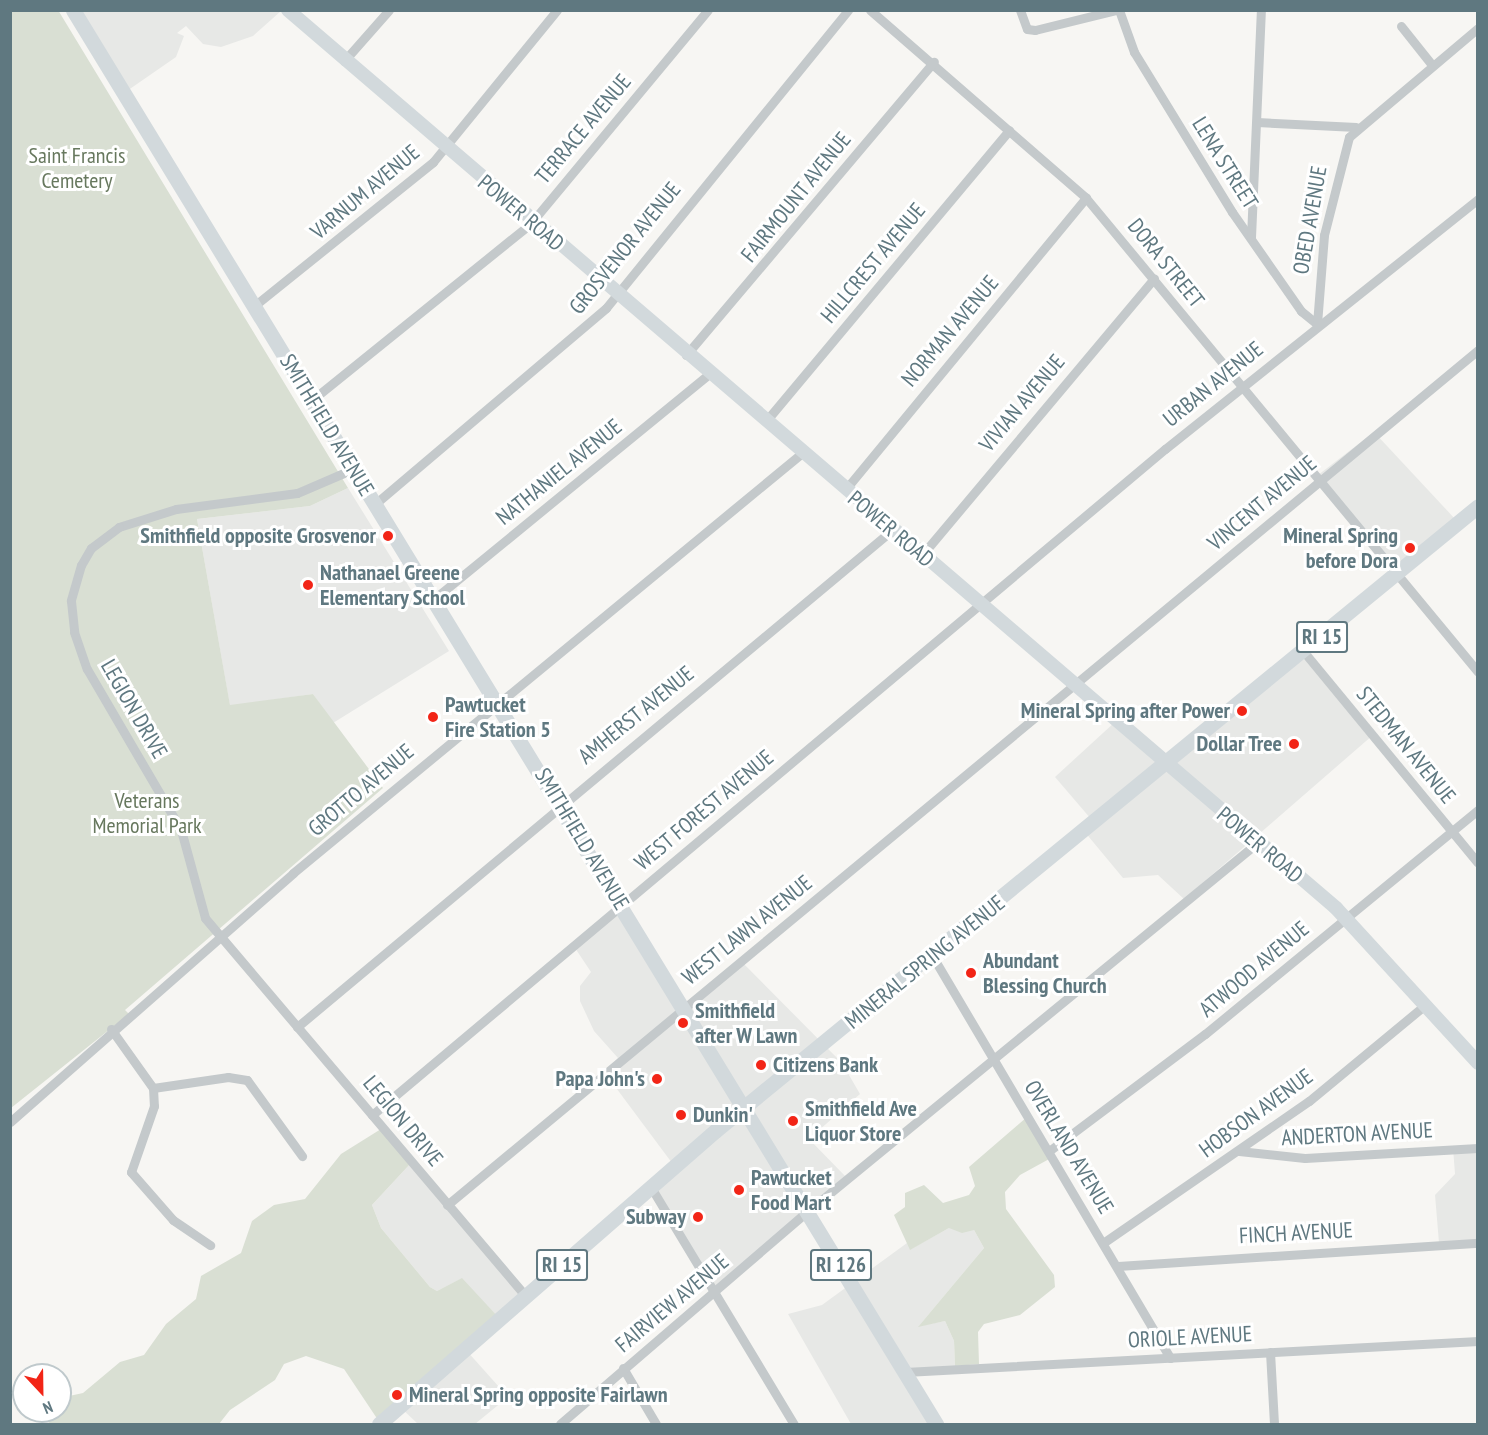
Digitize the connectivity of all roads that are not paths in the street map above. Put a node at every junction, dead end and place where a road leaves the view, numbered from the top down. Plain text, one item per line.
1 (73, 10) edge
2 (288, 10) edge
3 (389, 10) edge
4 (557, 10) edge
5 (708, 10) edge
6 (848, 10) edge
7 (870, 10) edge
8 (1020, 10) edge
9 (1118, 10) edge
10 (1261, 10) edge
11 (1401, 26) dead end
12 (1478, 28) edge
13 (344, 62) junction
14 (934, 62) junction
15 (1432, 65) junction
16 (1257, 122) junction
17 (1356, 126) junction
18 (1010, 130) junction
19 (444, 147) junction
20 (1086, 198) junction
21 (1478, 199) edge
22 (531, 223) junction
23 (1251, 237) junction
24 (1154, 279) junction
25 (616, 293) junction
26 (254, 306) junction
27 (1317, 324) junction
28 (1478, 350) edge
29 (686, 355) junction
30 (709, 374) junction
31 (1243, 387) junction
32 (312, 400) junction
33 (766, 421) junction
34 (802, 453) junction
35 (353, 469) junction
36 (1321, 480) junction
37 (845, 490) junction
38 (375, 504) junction
39 (1478, 506) edge
40 (892, 530) junction
41 (922, 555) junction
42 (1397, 574) junction
43 (434, 599) junction
44 (979, 605) junction
45 (1304, 652) junction
46 (1478, 672) edge
47 (1072, 686) junction
48 (498, 703) junction
49 (1164, 765) junction
50 (560, 803) junction
51 (1478, 810) edge
52 (1451, 831) junction
53 (1257, 843) junction
54 (1478, 863) edge
55 (622, 904) junction
56 (1345, 918) junction
57 (218, 938) junction
58 (933, 957) junction
59 (1425, 1005) junction
60 (684, 1007) junction
61 (297, 1027) junction
62 (111, 1029) junction
63 (993, 1059) junction
64 (1478, 1063) edge
65 (153, 1088) junction
66 (745, 1106) junction
67 (372, 1115) junction
68 (10, 1122) edge
69 (1478, 1148) edge
70 (1239, 1150) junction
71 (1049, 1151) junction
72 (302, 1156) dead end
73 (652, 1189) junction
74 (447, 1205) junction
75 (808, 1211) junction
76 (1104, 1243) junction
77 (1478, 1244) edge
78 (210, 1245) dead end
79 (1118, 1266) junction
80 (716, 1294) junction
81 (525, 1295) junction
82 (1478, 1341) edge
83 (1270, 1352) junction
84 (1170, 1358) junction
85 (623, 1368) junction
86 (905, 1372) junction
87 (380, 1425) edge
88 (560, 1425) edge
89 (656, 1425) edge
90 (794, 1425) edge
91 (936, 1425) edge
92 (1274, 1425) edge

1 - 26 main road, SMITHFIELD AVENUE / RI 126
2 - 13 main road, POWER ROAD
3 - 13 street
4 - 19 street, VARNUM AVENUE
5 - 22 street, TERRACE AVENUE
6 - 25 street, GROSVENOR AVENUE
7 - 14 street, DORA STREET
8 - 9 street
9 - 23 street, LENA STREET
10 - 16 street
11 - 15 street
12 - 15 street
13 - 19 main road, POWER ROAD
14 - 18 street, DORA STREET
14 - 29 street, FAIRMOUNT AVENUE
15 - 17 street
16 - 17 street
16 - 23 street
17 - 27 street, OBED AVENUE
18 - 20 street, DORA STREET
18 - 33 street, HILLCREST AVENUE
19 - 22 main road, POWER ROAD
19 - 26 street, VARNUM AVENUE
20 - 24 street, DORA STREET
20 - 37 street, NORMAN AVENUE
21 - 27 street, URBAN AVENUE
22 - 25 main road, POWER ROAD
22 - 32 street, TERRACE AVENUE
23 - 27 street, LENA STREET
24 - 31 street, DORA STREET
24 - 41 street, VIVIAN AVENUE
25 - 29 main road, POWER ROAD
25 - 38 street, GROSVENOR AVENUE
26 - 32 main road, SMITHFIELD AVENUE / RI 126
27 - 31 street, URBAN AVENUE
28 - 36 street, VINCENT AVENUE
29 - 30 main road, POWER ROAD
30 - 33 main road, POWER ROAD
30 - 43 street, NATHANIEL AVENUE
31 - 36 street, DORA STREET
31 - 44 street, URBAN AVENUE
32 - 35 main road, SMITHFIELD AVENUE / RI 126
33 - 34 main road, POWER ROAD
34 - 37 main road, POWER ROAD
34 - 48 street, GROTTO AVENUE
35 - 38 main road, SMITHFIELD AVENUE / RI 126
35 - 57 street, LEGION DRIVE
36 - 42 street, DORA STREET
36 - 47 street, VINCENT AVENUE
37 - 40 main road, POWER ROAD
38 - 43 main road, SMITHFIELD AVENUE / RI 126
39 - 42 main road, MINERAL SPRING AVENUE / RI 15
40 - 41 main road, POWER ROAD
40 - 50 street, AMHERST AVENUE
41 - 44 main road, POWER ROAD
42 - 45 main road, MINERAL SPRING AVENUE / RI 15
42 - 46 street, DORA STREET
43 - 48 main road, SMITHFIELD AVENUE / RI 126
44 - 47 main road, POWER ROAD
44 - 55 street, WEST FOREST AVENUE
45 - 49 main road, MINERAL SPRING AVENUE / RI 15
45 - 52 street, STEDMAN AVENUE
47 - 49 main road, POWER ROAD
47 - 60 street, WEST LAWN AVENUE
48 - 50 main road, SMITHFIELD AVENUE / RI 126
48 - 57 street, GROTTO AVENUE
49 - 53 main road, POWER ROAD
49 - 58 main road, MINERAL SPRING AVENUE / RI 15
50 - 55 main road, SMITHFIELD AVENUE / RI 126
50 - 61 street, AMHERST AVENUE
51 - 52 street, ATWOOD AVENUE
52 - 54 street, STEDMAN AVENUE
52 - 56 street, ATWOOD AVENUE
53 - 56 main road, POWER ROAD
53 - 63 street, FAIRVIEW AVENUE
55 - 60 main road, SMITHFIELD AVENUE / RI 126
55 - 67 street, WEST FOREST AVENUE
56 - 59 main road, POWER ROAD
56 - 71 street, ATWOOD AVENUE
57 - 61 street, LEGION DRIVE
57 - 62 street, GROTTO AVENUE
58 - 63 street, OVERLAND AVENUE
58 - 66 main road, MINERAL SPRING AVENUE / RI 15
59 - 64 main road, POWER ROAD
59 - 70 street, HOBSON AVENUE
60 - 66 main road, SMITHFIELD AVENUE / RI 126
60 - 74 street, WEST LAWN AVENUE
61 - 67 street, LEGION DRIVE
62 - 65 street
62 - 68 street, GROTTO AVENUE
63 - 71 street, OVERLAND AVENUE
63 - 75 street, FAIRVIEW AVENUE
65 - 72 street
65 - 78 street
66 - 73 main road, MINERAL SPRING AVENUE / RI 15
66 - 75 main road, SMITHFIELD AVENUE / RI 126
67 - 74 street, LEGION DRIVE
69 - 70 street, ANDERTON AVENUE
70 - 76 street, HOBSON AVENUE
71 - 76 street, OVERLAND AVENUE
73 - 80 street
73 - 81 main road, MINERAL SPRING AVENUE / RI 15
74 - 81 street, LEGION DRIVE
75 - 80 street, FAIRVIEW AVENUE
75 - 86 main road, SMITHFIELD AVENUE / RI 126
76 - 79 street, OVERLAND AVENUE
77 - 79 street, FINCH AVENUE
79 - 84 street, OVERLAND AVENUE
80 - 85 street, FAIRVIEW AVENUE
80 - 90 street
81 - 87 main road, MINERAL SPRING AVENUE / RI 15
82 - 83 street, ORIOLE AVENUE
83 - 84 street, ORIOLE AVENUE
83 - 92 street
84 - 86 street, ORIOLE AVENUE
85 - 88 street, FAIRVIEW AVENUE
85 - 89 street
86 - 91 main road, SMITHFIELD AVENUE / RI 126

